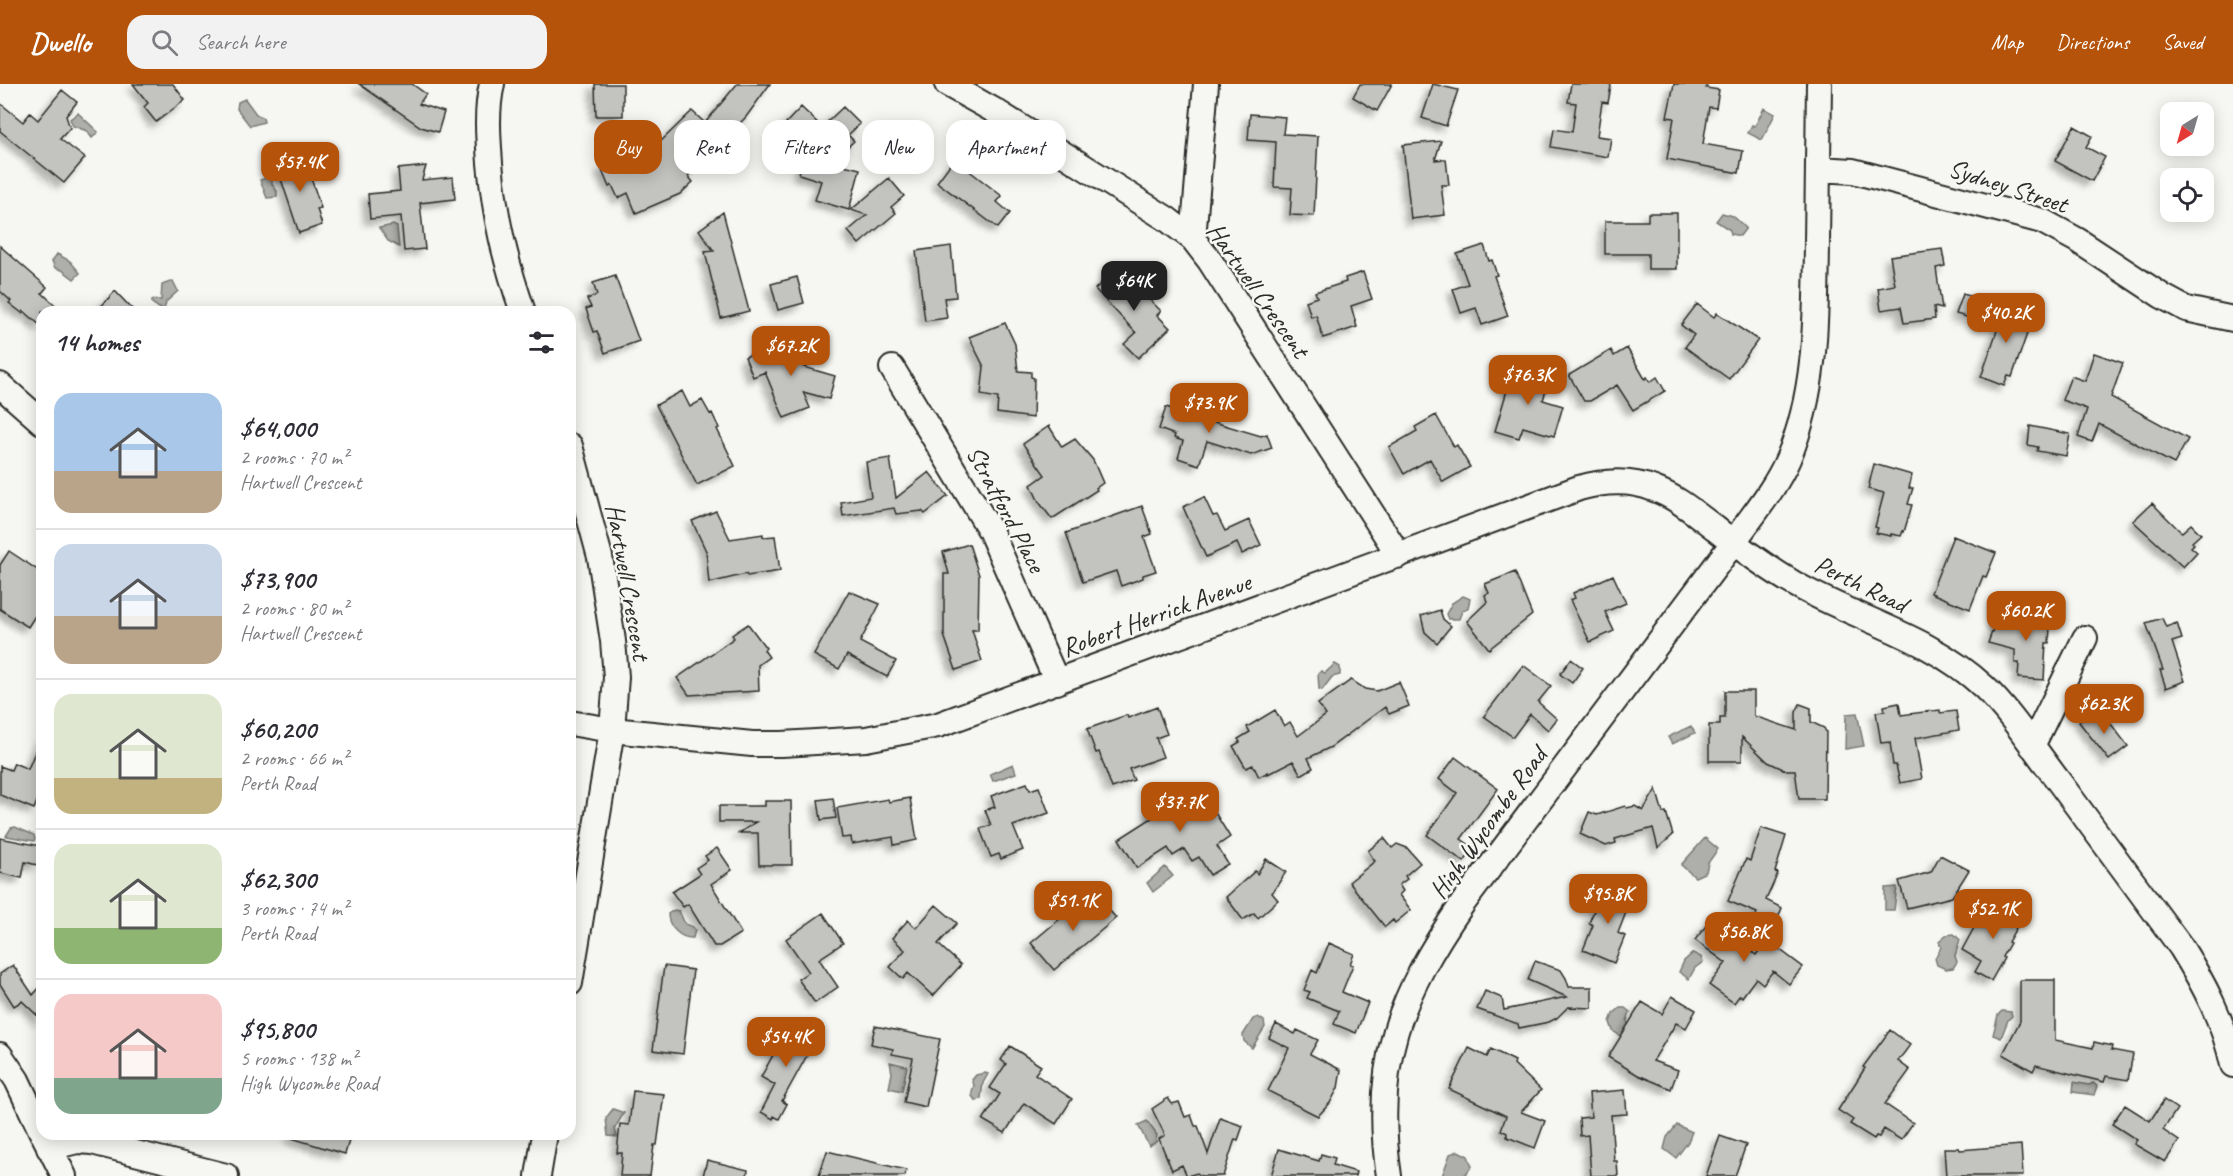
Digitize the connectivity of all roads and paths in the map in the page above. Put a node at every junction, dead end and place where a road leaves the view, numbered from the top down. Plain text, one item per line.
1 (492, 84) edge
2 (947, 84) edge
3 (1206, 84) edge
4 (1818, 84) edge
5 (1818, 169) junction
6 (1193, 238) junction
7 (521, 306) edge
8 (2233, 319) edge
9 (892, 368) dead end
10 (0, 385) edge
11 (36, 417) edge
12 (576, 468) edge
13 (1733, 543) junction
14 (1397, 556) junction
15 (2085, 638) dead end
16 (1057, 682) junction
17 (576, 724) edge
18 (612, 730) junction
19 (2032, 746) junction
20 (576, 947) edge
21 (0, 1055) edge
22 (2233, 1065) edge
23 (36, 1119) edge
24 (46, 1140) edge
25 (66, 1140) edge
26 (544, 1140) edge
27 (64, 1176) edge
28 (226, 1176) edge
29 (538, 1176) edge
30 (1389, 1176) edge

1 - 7 street
2 - 6 street, Hartwell Crescent
3 - 6 street
4 - 5 street
5 - 8 street, Sydney Street
5 - 13 street
6 - 14 street, Hartwell Crescent
9 - 16 street, Stratford Place
10 - 11 street
12 - 18 street, Hartwell Crescent
13 - 14 street, Robert Herrick Avenue
13 - 19 street, Perth Road
13 - 30 street, High Wycombe Road
14 - 16 street, Robert Herrick Avenue
15 - 19 street
16 - 18 street, Robert Herrick Avenue
17 - 18 street, Robert Herrick Avenue
18 - 20 street, Hartwell Crescent
19 - 22 street, Perth Road
21 - 23 street
24 - 27 street
25 - 28 street
26 - 29 street

